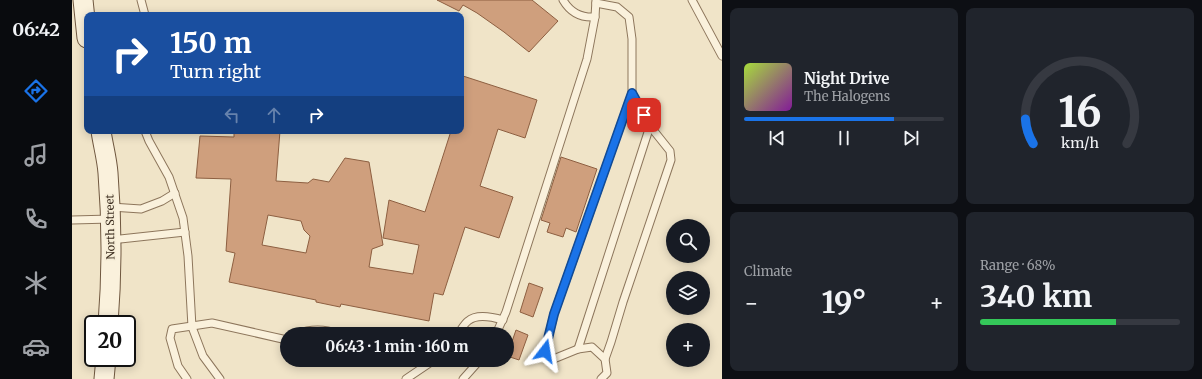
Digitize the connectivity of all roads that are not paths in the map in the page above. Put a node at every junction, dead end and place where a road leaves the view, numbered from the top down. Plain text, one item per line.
1 (83, 0) edge
2 (141, 0) edge
3 (563, 0) edge
4 (692, 0) edge
5 (596, 2) edge
6 (84, 12) edge
7 (144, 12) edge
8 (595, 17) junction
9 (722, 56) edge
10 (632, 93) junction
11 (650, 126) junction
12 (102, 134) edge
13 (146, 134) edge
14 (175, 193) junction
15 (110, 213) junction
16 (72, 220) edge
17 (185, 232) junction
18 (111, 240) junction
19 (108, 315) edge
20 (502, 320) junction
21 (192, 327) junction
22 (464, 327) edge
23 (499, 327) edge
24 (280, 338) edge
25 (578, 349) junction
26 (604, 359) junction
27 (105, 367) edge
28 (424, 367) edge
29 (474, 367) edge
30 (104, 379) edge
31 (187, 379) edge
32 (220, 379) edge
33 (406, 379) edge
34 (463, 379) edge
35 (601, 379) edge

1 - 6 main road
2 - 7 lane
3 - 8 lane
4 - 9 lane
5 - 8 lane
5 - 10 lane
8 - 20 lane
10 - 11 lane
10 - 25 lane
11 - 25 lane
11 - 26 lane
12 - 15 main road, North Street
13 - 14 lane
14 - 15 lane
14 - 17 lane
15 - 16 lane
15 - 18 main road, North Street
17 - 18 lane
17 - 21 lane
18 - 19 main road, North Street
20 - 22 lane
20 - 23 lane
21 - 24 lane
21 - 31 lane
21 - 32 lane
25 - 26 lane
26 - 35 lane
27 - 30 main road
28 - 33 lane
29 - 34 lane

